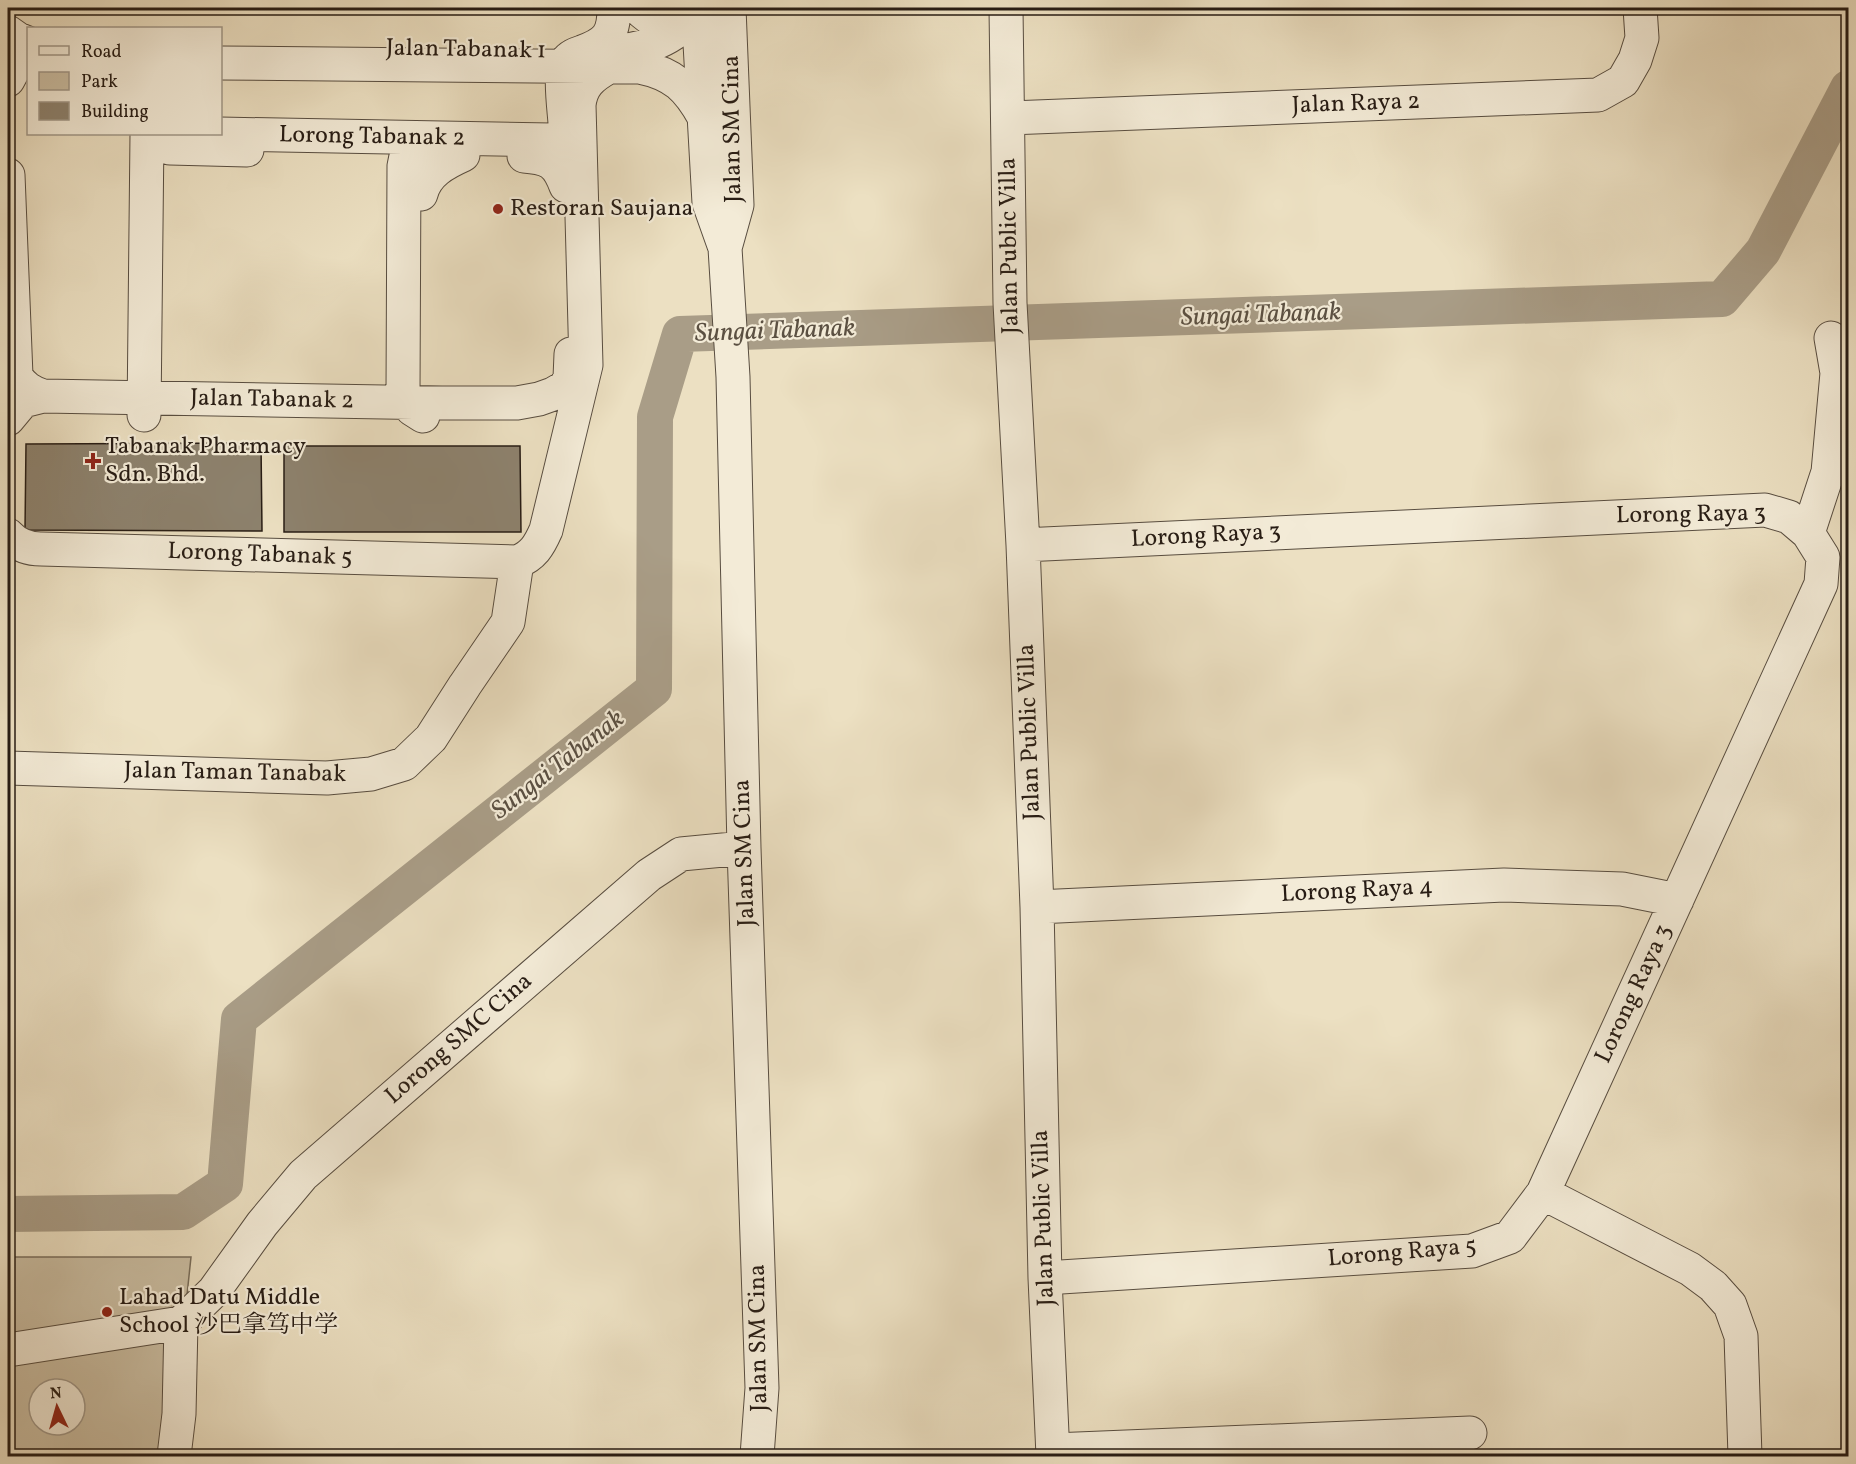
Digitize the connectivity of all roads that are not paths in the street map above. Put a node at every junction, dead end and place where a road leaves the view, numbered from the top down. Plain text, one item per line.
1 (614, 8) edge
2 (638, 8) edge
3 (1006, 8) edge
4 (1640, 8) edge
5 (701, 14) edge
6 (8, 32) edge
7 (27, 43) edge
8 (27, 43) edge
9 (222, 46) edge
10 (8, 47) edge
11 (8, 60) edge
12 (27, 61) edge
13 (27, 61) edge
14 (222, 63) edge
15 (8, 80) edge
16 (571, 117) junction
17 (704, 117) junction
18 (1008, 118) junction
19 (211, 141) edge
20 (161, 143) edge
21 (525, 148) junction
22 (408, 160) junction
23 (8, 175) edge
24 (726, 264) junction
25 (1831, 338) dead end
26 (413, 359) junction
27 (160, 388) junction
28 (93, 397) junction
29 (23, 399) edge
30 (578, 400) junction
31 (348, 401) junction
32 (417, 409) junction
33 (501, 411) junction
34 (1808, 533) junction
35 (8, 535) edge
36 (1023, 545) junction
37 (517, 562) junction
38 (8, 768) edge
39 (744, 848) junction
40 (1677, 900) junction
41 (1037, 907) junction
42 (1543, 1194) junction
43 (1045, 1278) junction
44 (181, 1323) junction
45 (8, 1350) edge
46 (1470, 1432) dead end
47 (1053, 1453) edge
48 (174, 1456) edge
49 (757, 1456) edge
50 (1745, 1456) edge

1 - 16 street
2 - 5 street
3 - 18 street, Jalan Public Villa
4 - 18 street, Jalan Raya 2
5 - 16 street, Jalan Tabanak 1
5 - 17 street, Jalan SM Cina
5 - 24 street, Jalan SM Cina
6 - 7 street
8 - 10 street
9 - 16 street, Jalan Tabanak 1
11 - 12 street
13 - 15 street
14 - 16 street, Jalan Tabanak 1
16 - 17 street
16 - 21 street
16 - 21 street
16 - 30 street
16 - 33 street
17 - 24 street, Jalan SM Cina
18 - 36 street, Jalan Public Villa
19 - 20 street, Lorong Tabanak 2
19 - 22 street, Lorong Tabanak 2
20 - 27 street
21 - 22 street, Lorong Tabanak 2
21 - 22 street, Lorong Tabanak 2
22 - 26 street
23 - 29 street
24 - 39 street, Jalan SM Cina
25 - 34 street
26 - 31 street
26 - 32 street
27 - 28 street, Jalan Tabanak 2
27 - 28 street
27 - 29 street, Jalan Tabanak 2
27 - 31 street, Jalan Tabanak 2
27 - 32 street, Jalan Tabanak 2
28 - 29 street, Jalan Tabanak 2
30 - 33 street
30 - 37 street
31 - 32 street, Jalan Tabanak 2
32 - 33 street, Jalan Tabanak 2
34 - 36 street, Lorong Raya 3
34 - 40 street, Lorong Raya 3
35 - 37 street, Lorong Tabanak 5
36 - 41 street, Jalan Public Villa
37 - 38 street, Jalan Taman Tanabak
39 - 44 street, Lorong SMC Cina
39 - 49 street, Jalan SM Cina
40 - 41 street, Lorong Raya 4
40 - 42 street, Lorong Raya 3
41 - 43 street, Jalan Public Villa
42 - 43 street, Lorong Raya 5
42 - 50 street
43 - 47 street, Jalan Public Villa
44 - 45 street
44 - 48 street
46 - 47 street

